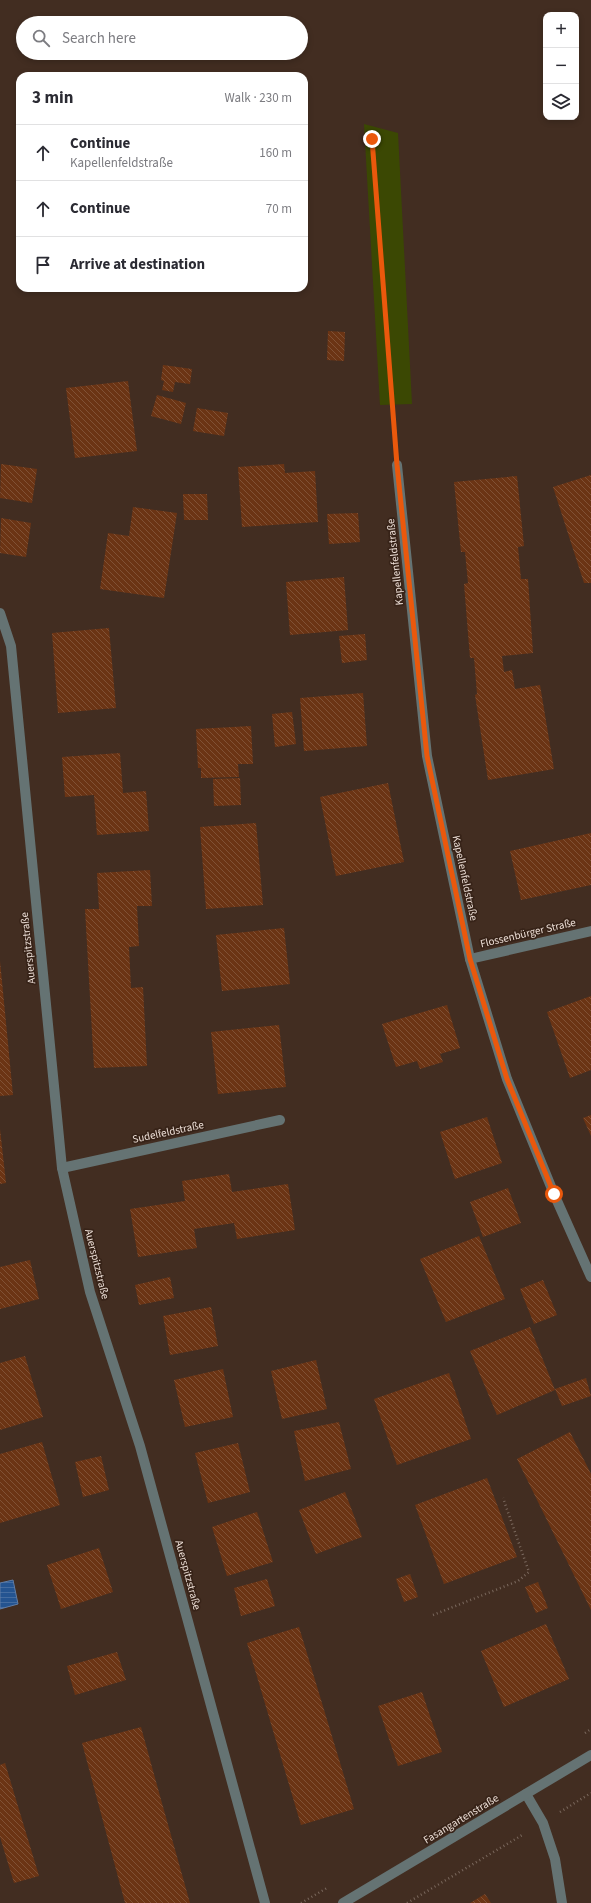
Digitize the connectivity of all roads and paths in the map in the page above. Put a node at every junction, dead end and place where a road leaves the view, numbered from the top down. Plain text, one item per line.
1 (372, 139) dead end
2 (397, 465) joint
3 (0, 613) edge
4 (591, 931) edge
5 (470, 959) junction
6 (280, 1120) dead end
7 (62, 1168) junction
8 (591, 1277) edge
9 (503, 1498) dead end
10 (433, 1615) dead end
11 (591, 1755) edge
12 (591, 1793) edge
13 (526, 1794) junction
14 (543, 1823) junction
15 (265, 1903) edge
16 (343, 1903) edge
17 (407, 1903) edge
18 (562, 1903) edge

1 - 2 path
2 - 5 street, Kapellenfeldstraße
3 - 7 street, Auerspitzstraße
4 - 5 street, Flossenbürger Straße
5 - 8 street, Kapellenfeldstraße
6 - 7 street, Sudelfeldstraße
7 - 15 street, Auerspitzstraße
9 - 10 path
11 - 13 street, Fasangartenstraße
12 - 14 path
13 - 14 street
13 - 16 street, Fasangartenstraße
14 - 17 path
14 - 18 street

